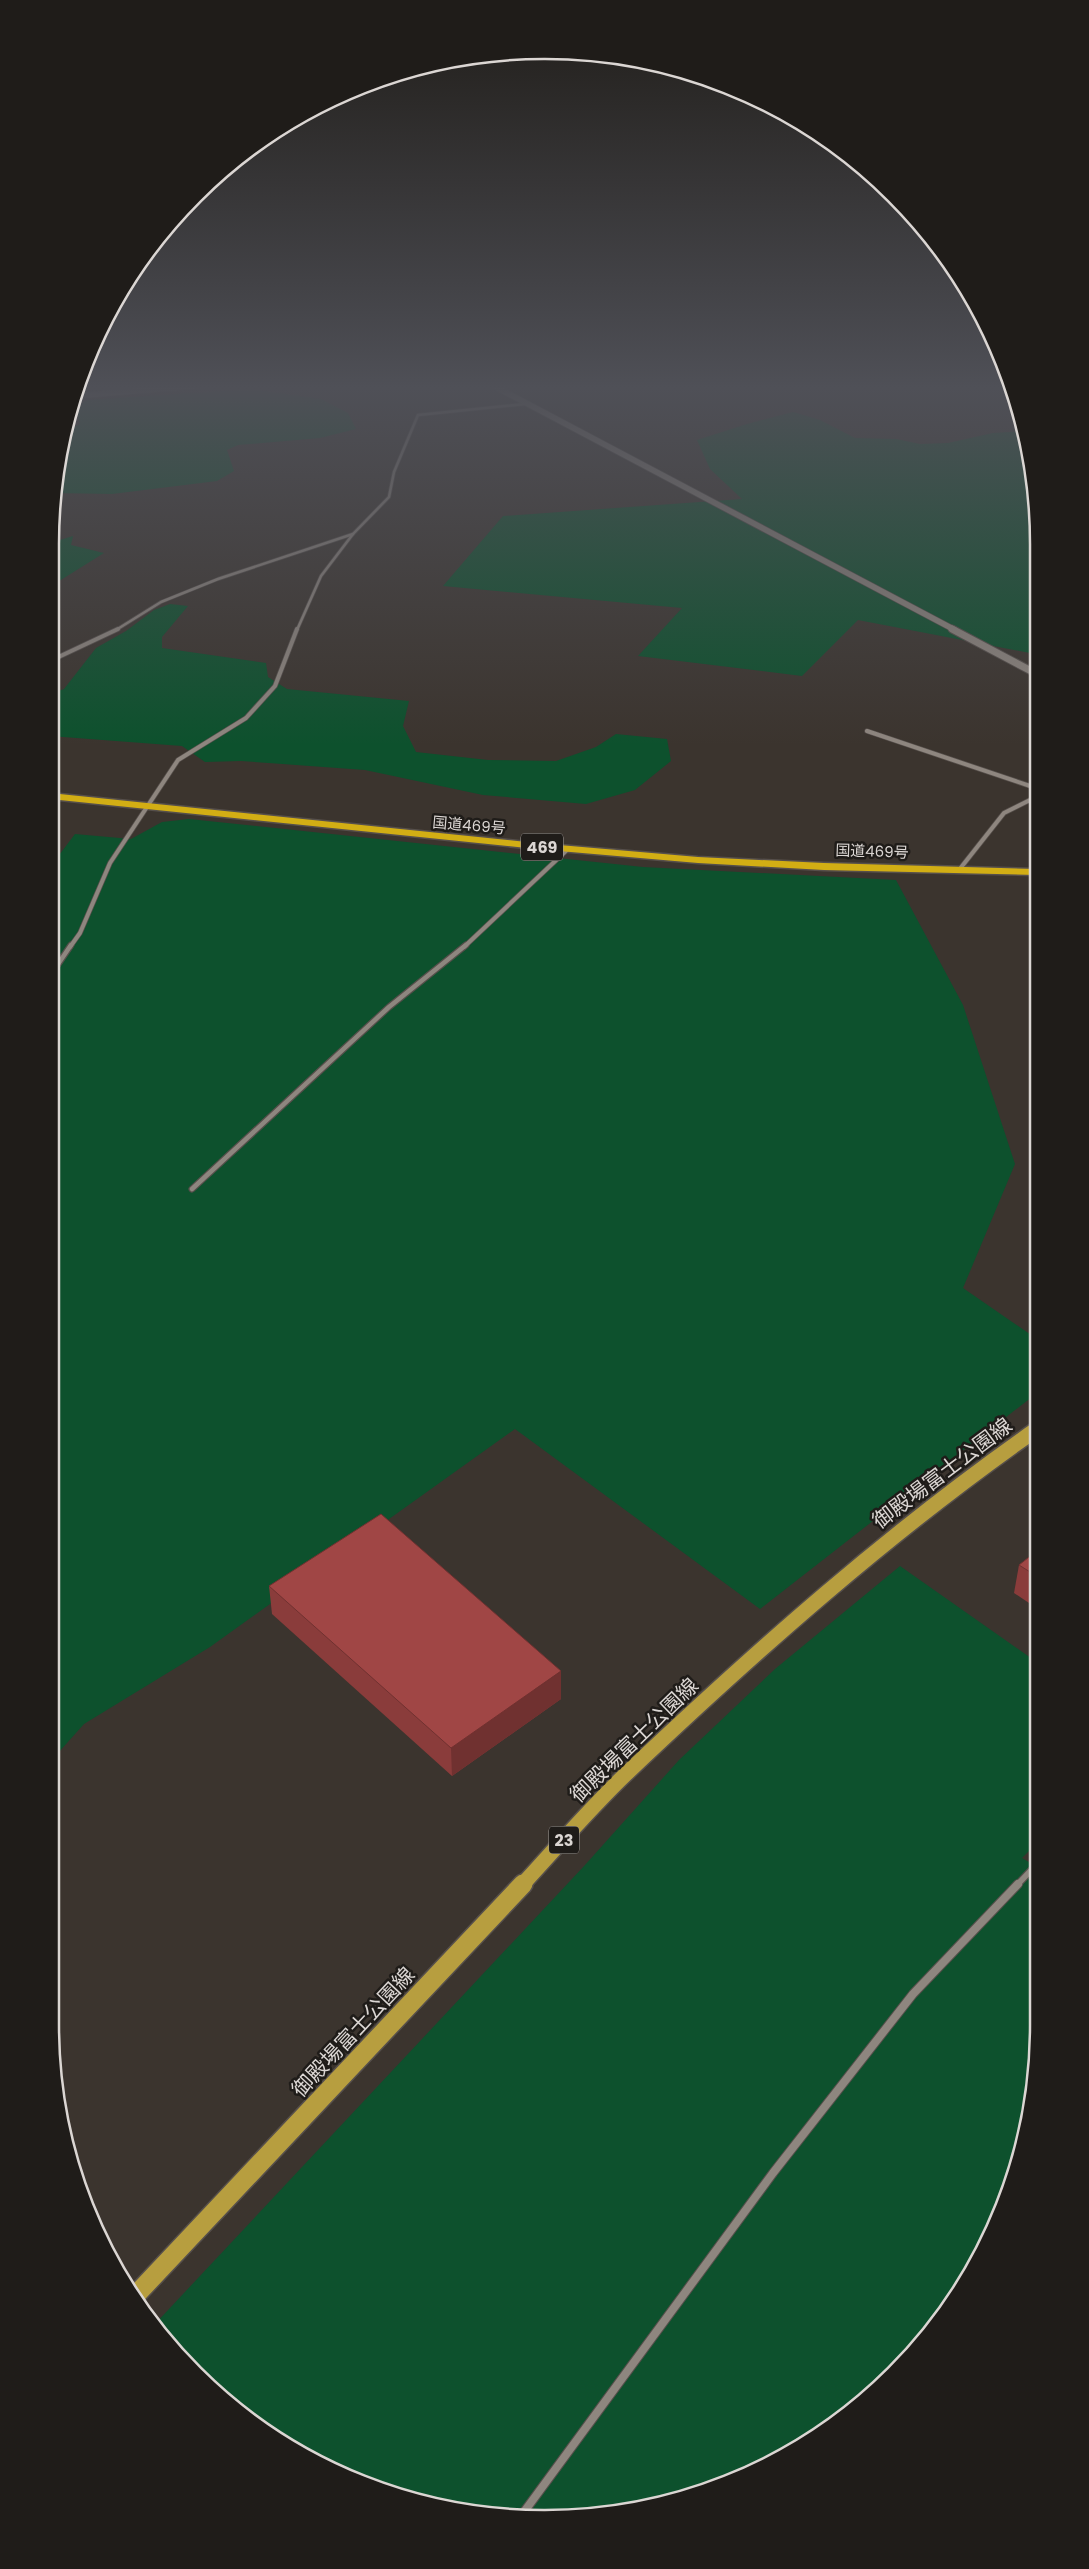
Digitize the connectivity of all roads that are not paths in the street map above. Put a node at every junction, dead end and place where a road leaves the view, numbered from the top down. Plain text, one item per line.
1 (382, 505) edge
2 (716, 505) edge
3 (353, 534) junction
4 (59, 657) edge
5 (1030, 670) edge
6 (866, 731) dead end
7 (1030, 786) edge
8 (59, 797) edge
9 (1030, 800) edge
10 (147, 804) junction
11 (568, 849) junction
12 (959, 870) junction
13 (1030, 872) edge
14 (59, 963) edge
15 (192, 1189) dead end
16 (1030, 1434) edge
17 (1030, 1870) edge
18 (139, 2291) edge
19 (526, 2509) edge

1 - 3 street
2 - 5 street
3 - 4 street
3 - 10 street
6 - 7 street
8 - 10 highway, 国道469号 / 469
9 - 12 street
10 - 11 highway, 国道469号 / 469
10 - 14 street
11 - 12 highway, 国道469号 / 469
11 - 15 street
12 - 13 highway, 国道469号 / 469
16 - 18 main road, 御殿場富士公園線 / 23
17 - 19 street

